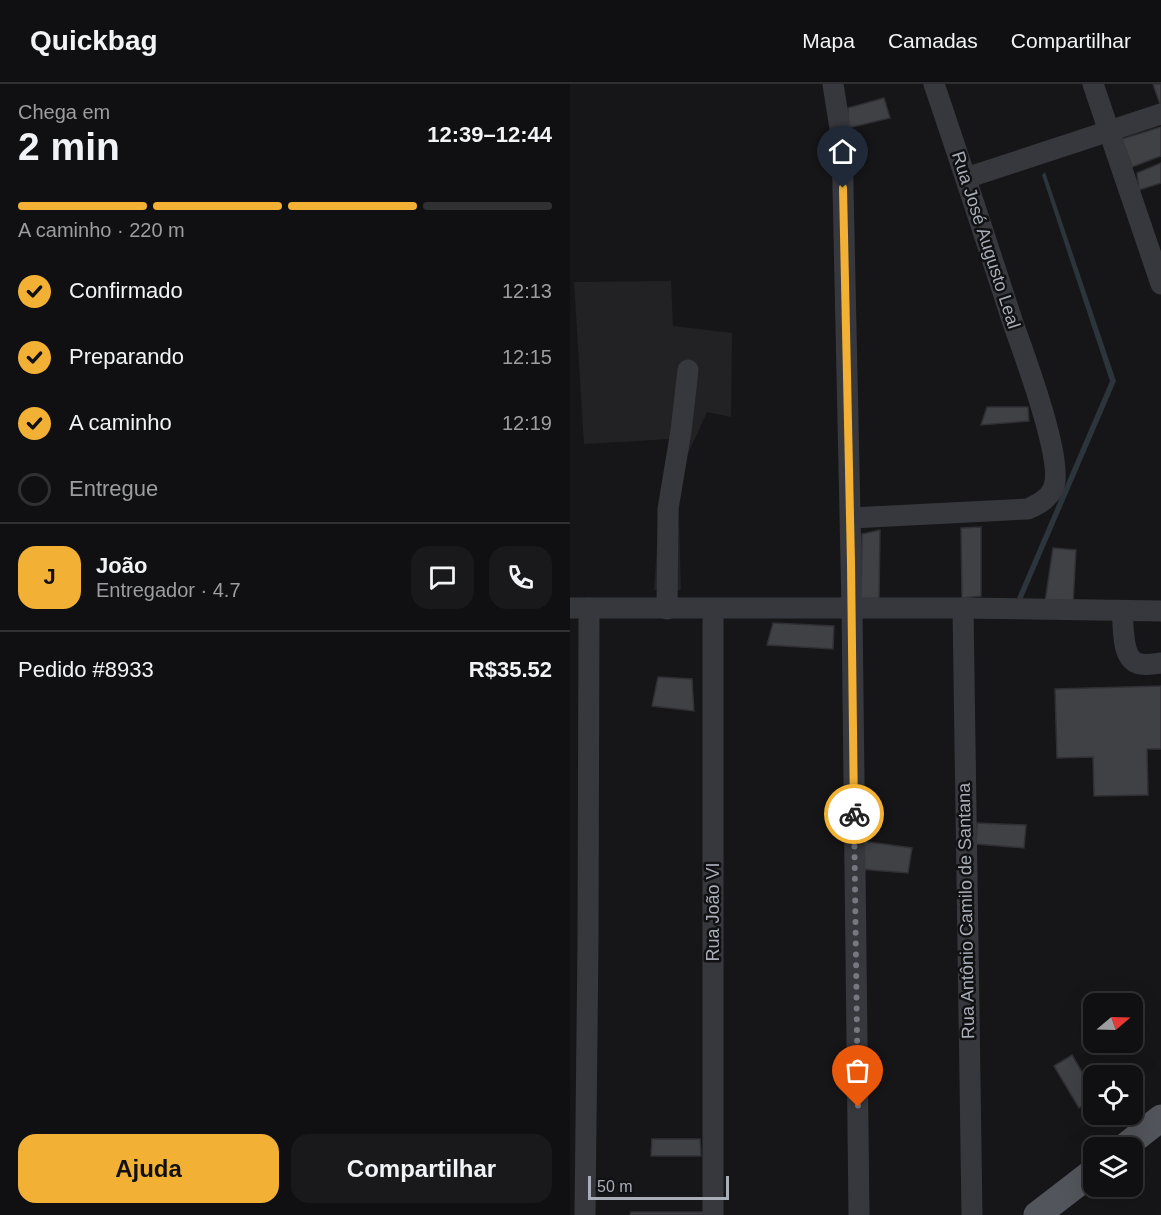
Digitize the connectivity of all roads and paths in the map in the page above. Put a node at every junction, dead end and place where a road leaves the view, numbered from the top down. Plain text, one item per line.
1 (833, 84) edge
2 (934, 84) edge
3 (1093, 84) edge
4 (1161, 114) edge
5 (1108, 132) junction
6 (966, 178) junction
7 (1161, 284) edge
8 (688, 370) dead end
9 (850, 518) junction
10 (580, 608) edge
11 (852, 608) junction
12 (963, 608) junction
13 (666, 609) junction
14 (713, 609) junction
15 (1122, 610) junction
16 (1161, 611) edge
17 (1161, 663) edge
18 (1161, 1118) edge
19 (1137, 1137) edge
20 (1083, 1179) edge
21 (585, 1215) edge
22 (713, 1215) edge
23 (859, 1215) edge
24 (972, 1215) edge
25 (1037, 1215) edge

1 - 9 street
2 - 6 street, Rua José Augusto Leal
3 - 5 street
4 - 5 street
5 - 6 street
5 - 7 street
6 - 9 street, Rua José Augusto Leal
8 - 13 street
9 - 11 street
10 - 13 street
10 - 21 street
11 - 12 street
11 - 14 street
11 - 23 street
12 - 15 street
12 - 24 street, Rua Antônio Camilo de Santana
13 - 14 street
14 - 22 street, Rua João VI
15 - 16 street
15 - 17 street
18 - 19 main road
20 - 25 main road

